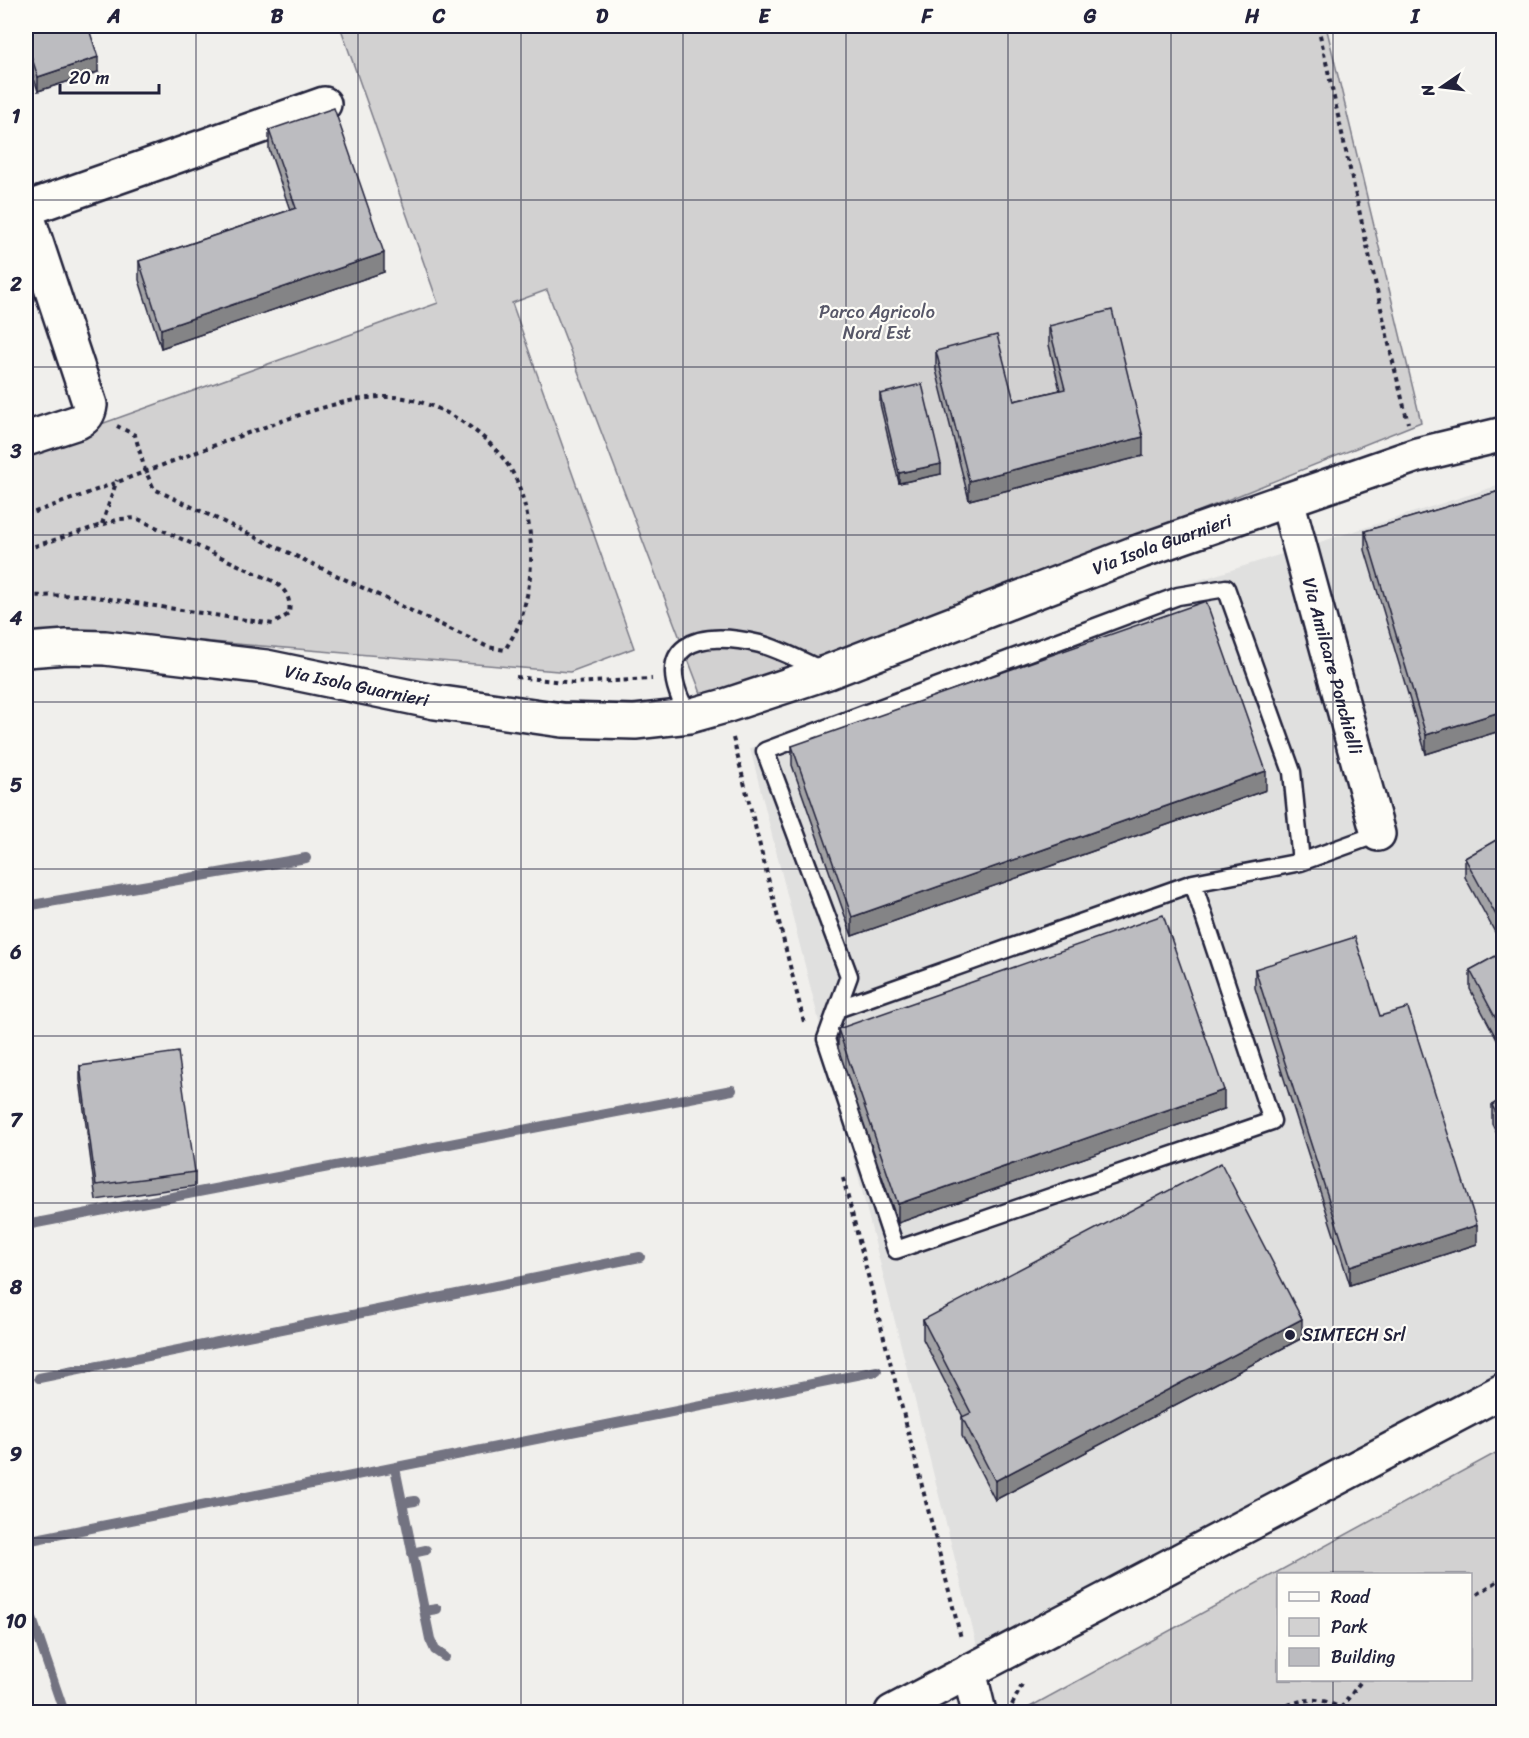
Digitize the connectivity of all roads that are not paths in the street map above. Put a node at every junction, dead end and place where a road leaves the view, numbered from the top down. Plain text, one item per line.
1 (324, 104) dead end
2 (26, 211) edge
3 (1503, 434) edge
4 (26, 439) edge
5 (1287, 500) junction
6 (26, 650) edge
7 (828, 672) junction
8 (689, 716) junction
9 (1378, 834) joint
10 (1301, 862) junction
11 (1193, 883) junction
12 (837, 1009) junction
13 (1503, 1390) edge
14 (969, 1671) junction
15 (892, 1713) edge
16 (979, 1713) edge

1 - 2 street
2 - 4 street
3 - 5 street, Via Isola Guarnieri
5 - 7 street, Via Isola Guarnieri
5 - 9 street, Via Amilcare Ponchielli
6 - 8 street, Via Isola Guarnieri
7 - 8 street, Via Isola Guarnieri
7 - 8 lane
9 - 10 lane
10 - 11 lane
10 - 12 lane
11 - 12 lane
11 - 12 lane
13 - 14 street
14 - 15 street
14 - 16 street

